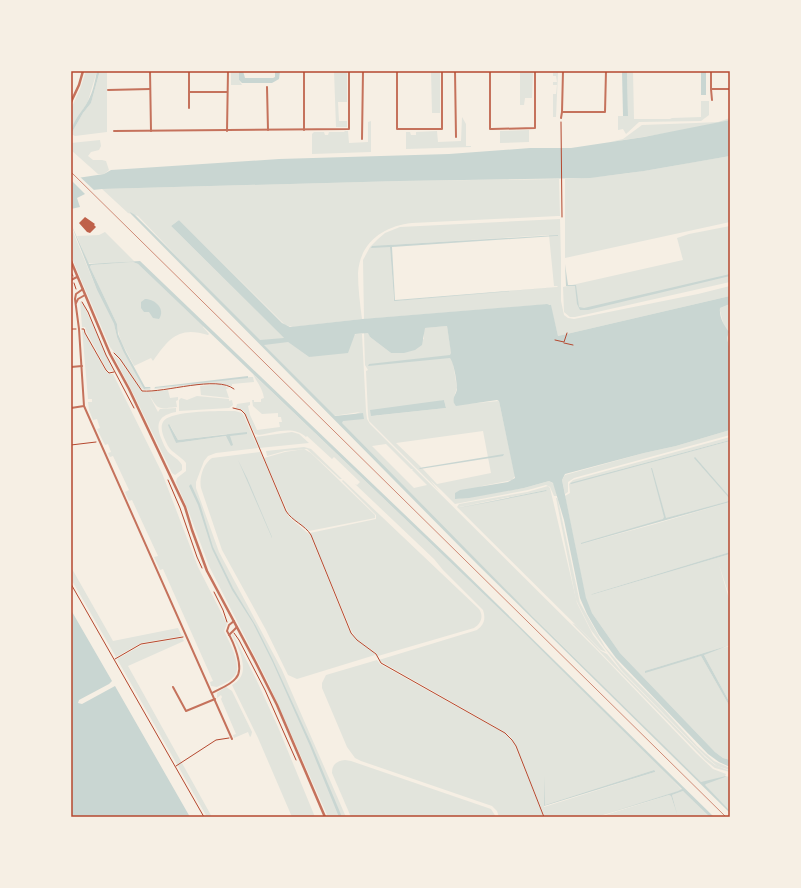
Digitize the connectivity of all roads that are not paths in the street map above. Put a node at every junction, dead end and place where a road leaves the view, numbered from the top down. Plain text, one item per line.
1 (83, 71) edge
2 (150, 71) edge
3 (189, 71) edge
4 (228, 71) edge
5 (304, 71) edge
6 (348, 71) edge
7 (363, 71) edge
8 (397, 71) edge
9 (442, 71) edge
10 (455, 71) edge
11 (490, 71) edge
12 (535, 71) edge
13 (563, 71) edge
14 (606, 71) edge
15 (711, 71) edge
16 (267, 87) dead end
17 (730, 88) edge
18 (150, 89) junction
19 (711, 89) junction
20 (108, 90) dead end
21 (190, 92) junction
22 (228, 92) junction
23 (712, 100) dead end
24 (71, 102) edge
25 (189, 108) dead end
26 (562, 112) junction
27 (560, 118) road end
28 (227, 130) junction
29 (268, 130) junction
30 (304, 130) junction
31 (114, 131) dead end
32 (150, 131) junction
33 (456, 137) dead end
34 (362, 139) dead end
35 (71, 261) edge
36 (78, 277) junction
37 (71, 280) edge
38 (83, 289) junction
39 (86, 295) junction
40 (76, 304) junction
41 (82, 366) junction
42 (71, 367) edge
43 (84, 406) junction
44 (71, 408) edge
45 (234, 621) junction
46 (237, 627) junction
47 (229, 635) junction
48 (173, 687) dead end
49 (212, 693) junction
50 (215, 699) junction
51 (232, 738) road end
52 (325, 817) edge

1 - 24 street
2 - 18 street
3 - 21 street
4 - 22 street
5 - 30 street
6 - 30 street
7 - 34 street
8 - 9 street
10 - 33 street
11 - 12 street
13 - 26 street
14 - 26 street
15 - 19 street
16 - 29 street
17 - 19 street
18 - 20 street
18 - 32 street
19 - 23 street
21 - 22 street
21 - 25 street
22 - 28 street
26 - 27 street
28 - 29 street
28 - 32 street
29 - 30 street
31 - 32 street
35 - 36 street
36 - 37 street
36 - 38 street
38 - 39 street
38 - 40 street
39 - 40 street
39 - 45 street
40 - 41 street
41 - 42 street
41 - 43 street
43 - 44 street
43 - 49 street
45 - 46 street
45 - 47 street
46 - 47 street
46 - 52 street
47 - 49 street
48 - 50 street
49 - 50 street
50 - 51 street

